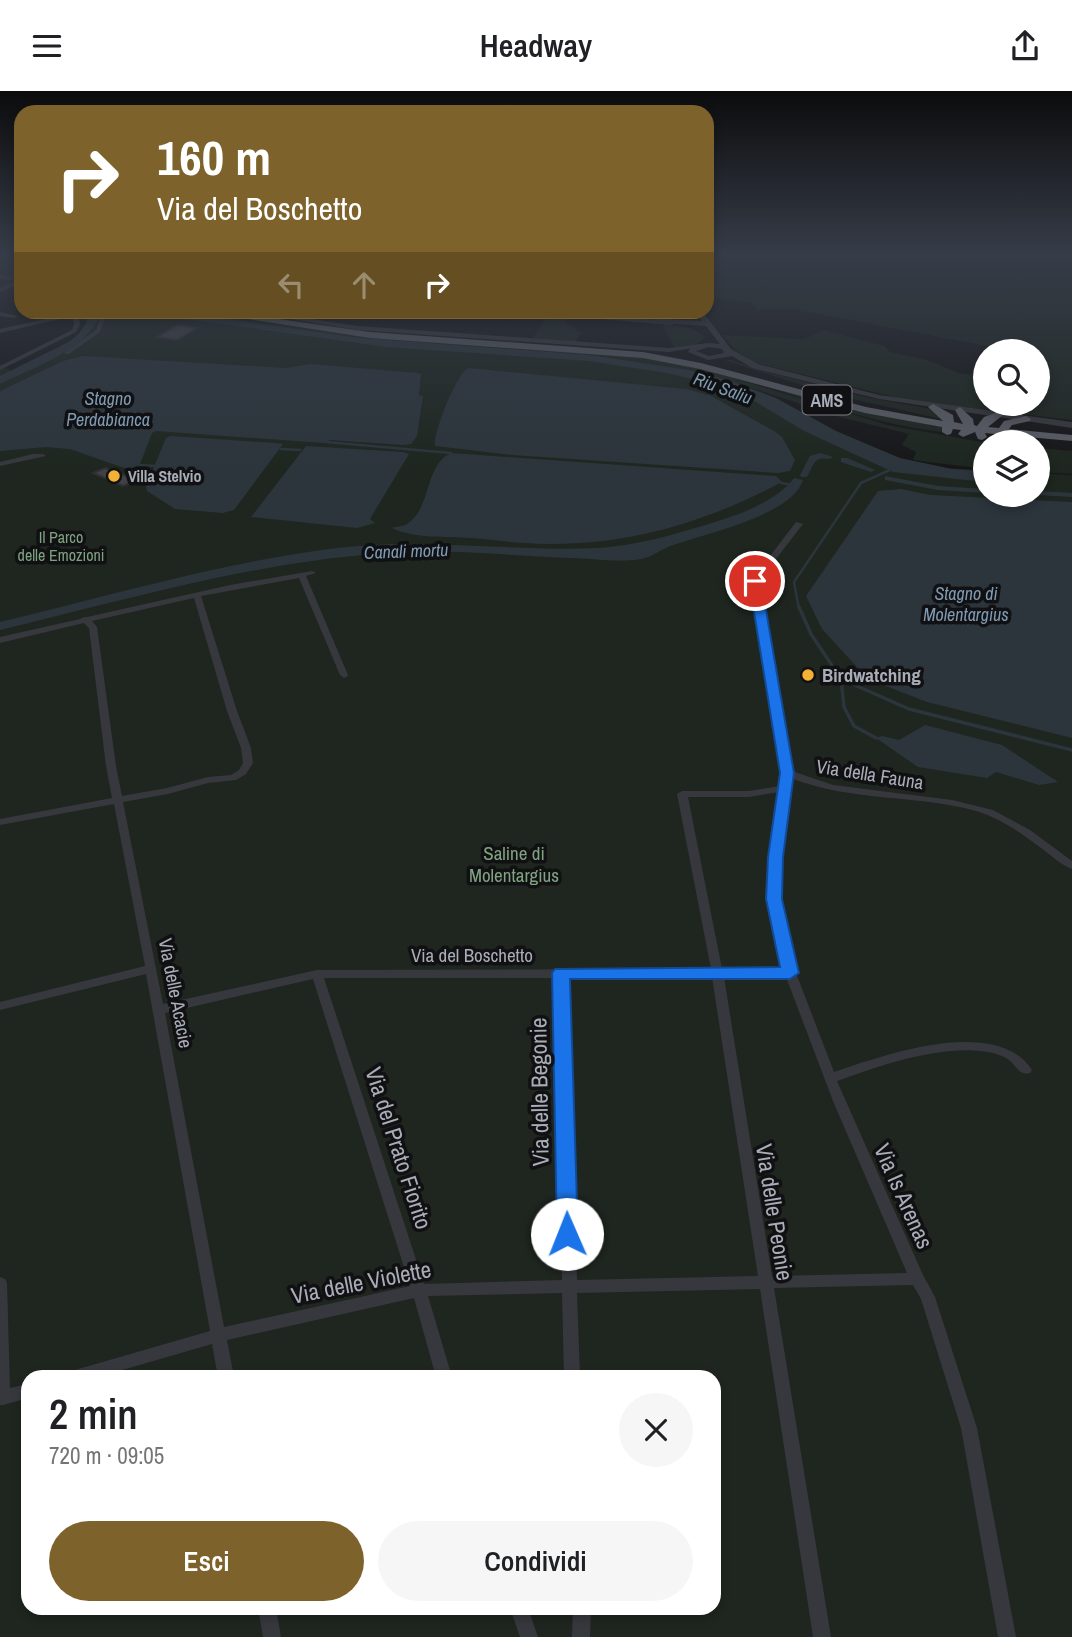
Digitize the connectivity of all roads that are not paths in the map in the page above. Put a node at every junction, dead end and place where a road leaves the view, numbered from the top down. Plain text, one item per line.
1 (24, 325) edge
2 (77, 325) edge
3 (100, 325) edge
4 (300, 325) edge
5 (319, 325) edge
6 (340, 325) edge
7 (681, 325) edge
8 (706, 325) edge
9 (709, 325) edge
10 (0, 331) edge
11 (701, 344) junction
12 (41, 348) junction
13 (51, 350) dead end
14 (730, 350) junction
15 (68, 354) dead end
16 (720, 358) junction
17 (746, 363) junction
18 (0, 368) edge
19 (717, 370) junction
20 (777, 383) junction
21 (933, 407) junction
22 (960, 410) junction
23 (973, 412) edge
24 (994, 416) edge
25 (1005, 416) edge
26 (1026, 419) junction
27 (939, 422) junction
28 (1072, 425) edge
29 (981, 430) edge
30 (981, 430) edge
31 (1004, 430) edge
32 (953, 436) junction
33 (1050, 436) edge
34 (1072, 437) edge
35 (973, 439) edge
36 (1050, 447) edge
37 (1072, 449) edge
38 (43, 457) dead end
39 (0, 464) edge
40 (799, 524) dead end
41 (312, 573) dead end
42 (302, 575) junction
43 (197, 596) junction
44 (84, 619) junction
45 (0, 640) edge
46 (344, 675) dead end
47 (787, 773) junction
48 (783, 789) junction
49 (118, 798) junction
50 (0, 822) edge
51 (1072, 866) edge
52 (151, 969) junction
53 (717, 972) junction
54 (561, 973) junction
55 (790, 973) junction
56 (317, 974) junction
57 (0, 1006) edge
58 (158, 1010) junction
59 (1026, 1070) dead end
60 (831, 1078) junction
61 (917, 1279) junction
62 (0, 1283) edge
63 (765, 1283) junction
64 (568, 1286) junction
65 (419, 1290) junction
66 (219, 1335) junction
67 (99, 1370) edge
68 (225, 1370) edge
69 (442, 1370) edge
70 (572, 1370) edge
71 (21, 1393) edge
72 (1, 1398) edge
73 (268, 1615) edge
74 (521, 1615) edge
75 (582, 1615) edge
76 (272, 1637) edge
77 (529, 1637) edge
78 (581, 1637) edge
79 (822, 1637) edge
80 (1007, 1637) edge

1 - 10 street
2 - 12 street
3 - 15 street
4 - 19 highway, AMS
5 - 20 highway, AMS
6 - 11 street
7 - 11 street
8 - 11 street
9 - 14 street
11 - 14 street
11 - 16 street
12 - 13 street
12 - 18 street
14 - 16 street
14 - 17 street
16 - 17 street
16 - 20 highway
17 - 21 street
19 - 27 highway, AMS
19 - 32 highway
20 - 27 highway, AMS
21 - 22 street
21 - 32 highway
22 - 23 street
22 - 32 highway
24 - 30 highway
25 - 26 street
26 - 28 street
26 - 31 highway
27 - 29 highway, AMS
32 - 35 highway
33 - 34 highway, AMS
36 - 37 highway
38 - 39 street
40 - 47 street, Via della Fauna
41 - 42 street
42 - 43 street
42 - 46 street
43 - 44 street
43 - 49 street
44 - 45 street
44 - 49 street, Via delle Acacie
47 - 48 street, Via Is Arenas
47 - 51 street, Via della Fauna
48 - 53 street, Via delle Peonie
48 - 55 street, Via Is Arenas
49 - 50 street
49 - 52 street, Via delle Acacie
52 - 57 street
52 - 58 street, Via delle Acacie
53 - 54 street, Via del Boschetto
53 - 55 street, Via del Boschetto
53 - 63 street, Via delle Peonie
54 - 56 street, Via del Boschetto
54 - 64 street, Via delle Begonie
55 - 60 street, Via Is Arenas
56 - 58 street, Via del Boschetto
56 - 65 street, Via del Prato Fiorito
58 - 66 street, Via delle Acacie
59 - 60 street
60 - 61 street, Via Is Arenas
61 - 63 street, Via delle Violette
61 - 80 street, Via Is Arenas
62 - 72 street
63 - 64 street, Via delle Violette
63 - 79 street, Via delle Peonie
64 - 65 street, Via delle Violette
64 - 70 street, Via delle Begonie
65 - 66 street, Via delle Violette
65 - 69 street, Via del Prato Fiorito
66 - 67 street, Via delle Violette
66 - 68 street, Via delle Acacie
71 - 72 street
73 - 76 street
74 - 77 street
75 - 78 street

